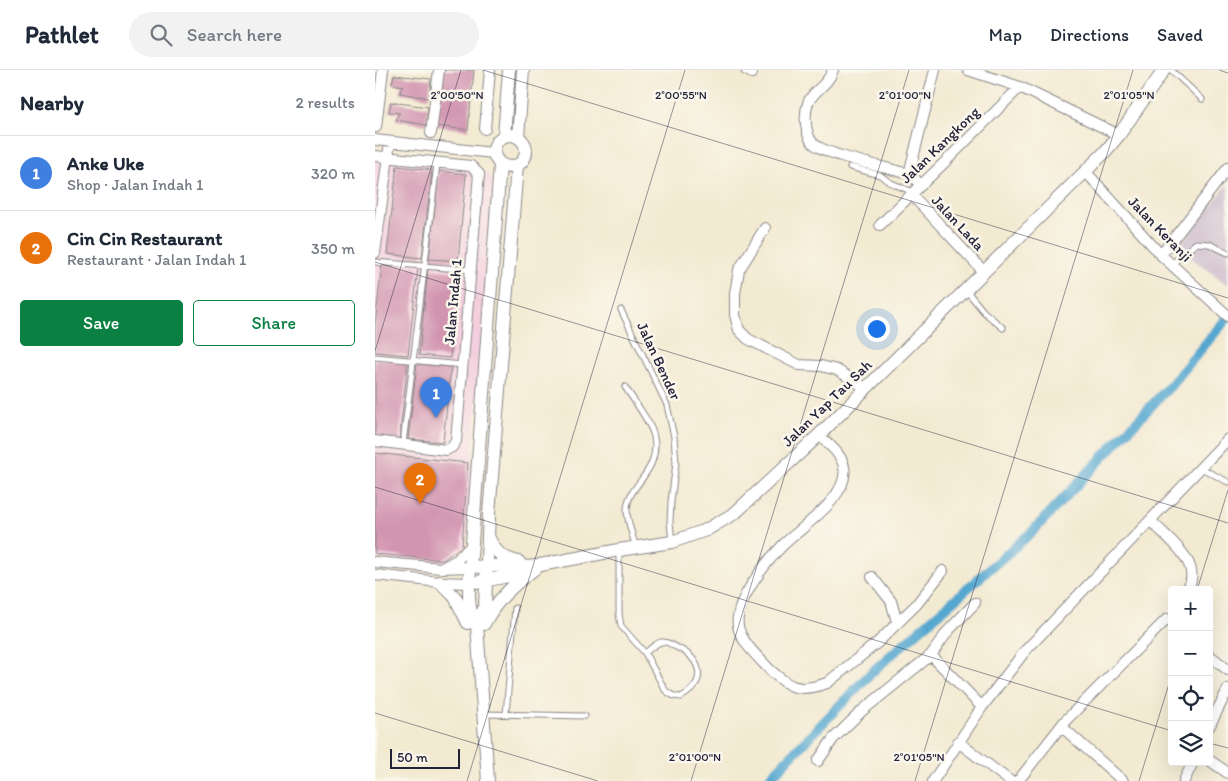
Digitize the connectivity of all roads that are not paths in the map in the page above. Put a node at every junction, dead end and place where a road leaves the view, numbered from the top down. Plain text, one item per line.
1 (383, 70) edge
2 (439, 70) edge
3 (490, 70) edge
4 (509, 70) edge
5 (523, 70) edge
6 (833, 70) edge
7 (935, 70) edge
8 (1164, 70) edge
9 (1171, 70) edge
10 (974, 71) edge
11 (1020, 87) junction
12 (1202, 99) dead end
13 (376, 127) edge
14 (485, 129) dead end
15 (431, 133) dead end
16 (1119, 135) junction
17 (504, 136) junction
18 (518, 137) junction
19 (375, 140) edge
20 (390, 142) junction
21 (493, 153) junction
22 (375, 156) edge
23 (388, 158) junction
24 (437, 164) junction
25 (500, 165) junction
26 (517, 166) junction
27 (850, 167) dead end
28 (1228, 168) edge
29 (1086, 172) junction
30 (909, 174) junction
31 (915, 190) junction
32 (378, 205) edge
33 (880, 225) dead end
34 (765, 228) dead end
35 (375, 253) edge
36 (1228, 253) edge
37 (1161, 255) junction
38 (375, 262) edge
39 (1171, 265) junction
40 (424, 266) junction
41 (471, 270) junction
42 (983, 272) junction
43 (966, 290) junction
44 (621, 310) dead end
45 (1228, 316) edge
46 (1003, 328) dead end
47 (375, 356) edge
48 (413, 360) junction
49 (463, 365) junction
50 (625, 387) dead end
51 (866, 388) junction
52 (819, 435) junction
53 (1228, 439) edge
54 (375, 441) edge
55 (403, 444) junction
56 (1201, 468) junction
57 (1228, 482) edge
58 (1151, 521) junction
59 (487, 534) junction
60 (672, 542) junction
61 (472, 545) junction
62 (636, 548) junction
63 (619, 550) junction
64 (375, 562) edge
65 (486, 566) junction
66 (470, 567) junction
67 (534, 567) junction
68 (441, 568) junction
69 (943, 571) dead end
70 (375, 575) edge
71 (872, 577) dead end
72 (486, 581) junction
73 (440, 582) junction
74 (469, 583) junction
75 (1189, 586) edge
76 (975, 602) dead end
77 (515, 608) dead end
78 (1168, 620) edge
79 (897, 622) junction
80 (477, 625) junction
81 (479, 642) junction
82 (645, 653) junction
83 (931, 655) junction
84 (1213, 657) edge
85 (1228, 670) edge
86 (1228, 689) edge
87 (982, 707) junction
88 (485, 714) junction
89 (506, 714) junction
90 (585, 716) dead end
91 (1212, 721) edge
92 (1061, 726) junction
93 (959, 742) junction
94 (818, 761) dead end
95 (1213, 763) edge
96 (1191, 766) edge
97 (1228, 773) edge
98 (488, 781) edge
99 (933, 781) edge
100 (1010, 781) edge
101 (1018, 781) edge
102 (1123, 781) edge
103 (1184, 781) edge

1 - 13 street
2 - 15 street
3 - 14 street
4 - 17 street
5 - 18 street
6 - 30 street
7 - 30 street
8 - 16 street, Jalan Yap Tau Sah
9 - 12 lane
10 - 11 street
11 - 16 street
11 - 31 street, Jalan Kangkong
16 - 29 street, Jalan Yap Tau Sah
17 - 18 street
17 - 21 street
18 - 26 street
19 - 20 street
20 - 21 street
20 - 23 street
21 - 25 street
22 - 23 street, Jalan Indah 1
23 - 24 street, Jalan Indah 1
23 - 32 street
24 - 40 lane
24 - 41 street, Jalan Indah 1
25 - 26 street
25 - 61 street
26 - 59 street
27 - 31 lane
28 - 37 street
29 - 37 street, Jalan Keranji
29 - 42 street, Jalan Yap Tau Sah
30 - 31 street, Jalan Lada
31 - 33 street, Jalan Kangkong
31 - 42 street, Jalan Lada
32 - 35 street
34 - 51 street
36 - 39 lane
37 - 39 street, Jalan Keranji
38 - 40 lane
39 - 45 street, Jalan Keranji
40 - 41 lane
40 - 48 lane
41 - 49 street, Jalan Indah 1
42 - 43 street, Jalan Yap Tau Sah
43 - 46 lane
43 - 51 street, Jalan Yap Tau Sah
44 - 60 lane, Jalan Bender
47 - 48 lane
48 - 49 lane
48 - 55 lane
49 - 55 street, Jalan Indah 1
50 - 62 lane
51 - 52 street, Jalan Yap Tau Sah
52 - 60 street, Jalan Yap Tau Sah
52 - 79 street
53 - 56 street
54 - 55 street, Jalan Indah 1
56 - 57 lane
56 - 58 street
58 - 75 street
58 - 87 street
59 - 65 street
59 - 67 street
60 - 62 street, Jalan Yap Tau Sah
61 - 66 street
61 - 68 street
62 - 63 street, Jalan Yap Tau Sah
63 - 67 street, Jalan Yap Tau Sah
63 - 82 lane
64 - 68 street
65 - 66 street, Jalan Yap Tau Sah
65 - 67 street, Jalan Yap Tau Sah
65 - 72 street
66 - 68 street
66 - 74 street
67 - 72 street
67 - 81 street
69 - 79 street
70 - 73 street
71 - 79 street
72 - 74 street
72 - 80 street
73 - 74 street
73 - 81 street
74 - 80 street
76 - 83 street
77 - 89 lane
78 - 92 street
80 - 81 street
81 - 88 street
82 - 82 lane
83 - 87 street
83 - 94 street
84 - 85 street
86 - 91 street
87 - 93 street
88 - 89 lane
88 - 98 street
89 - 90 lane
92 - 101 street
92 - 102 street
93 - 99 street
93 - 100 street
95 - 97 street
96 - 103 street

